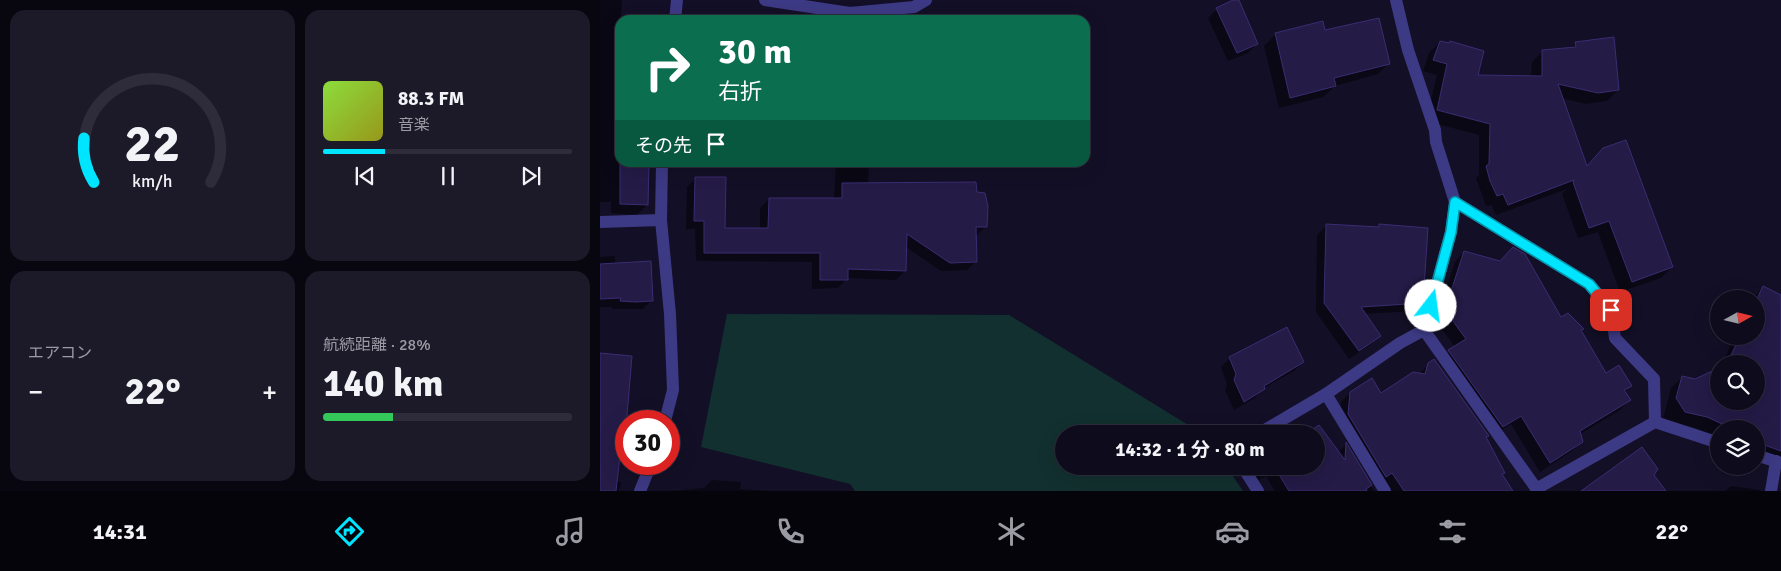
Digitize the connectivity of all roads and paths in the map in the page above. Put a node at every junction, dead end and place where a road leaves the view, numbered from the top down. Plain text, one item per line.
1 (677, 0) edge
2 (765, 0) edge
3 (926, 0) edge
4 (1396, 0) edge
5 (676, 15) edge
6 (662, 167) edge
7 (1455, 202) junction
8 (661, 220) junction
9 (600, 222) edge
10 (1424, 330) junction
11 (1326, 394) junction
12 (668, 410) edge
13 (1655, 422) junction
14 (1273, 425) edge
15 (1710, 440) edge
16 (1765, 458) edge
17 (1778, 462) edge
18 (647, 475) edge
19 (1248, 475) edge
20 (1537, 490) edge
21 (640, 491) edge
22 (1258, 491) edge
23 (1385, 491) edge
24 (1771, 491) edge

1 - 5 street
2 - 3 street
4 - 7 street
6 - 8 street
7 - 10 street
7 - 13 street
8 - 9 street
8 - 12 street
10 - 11 street
10 - 20 street
11 - 14 street
11 - 23 street
13 - 15 street
13 - 20 street
16 - 17 street
17 - 24 street
18 - 21 street
19 - 22 street

